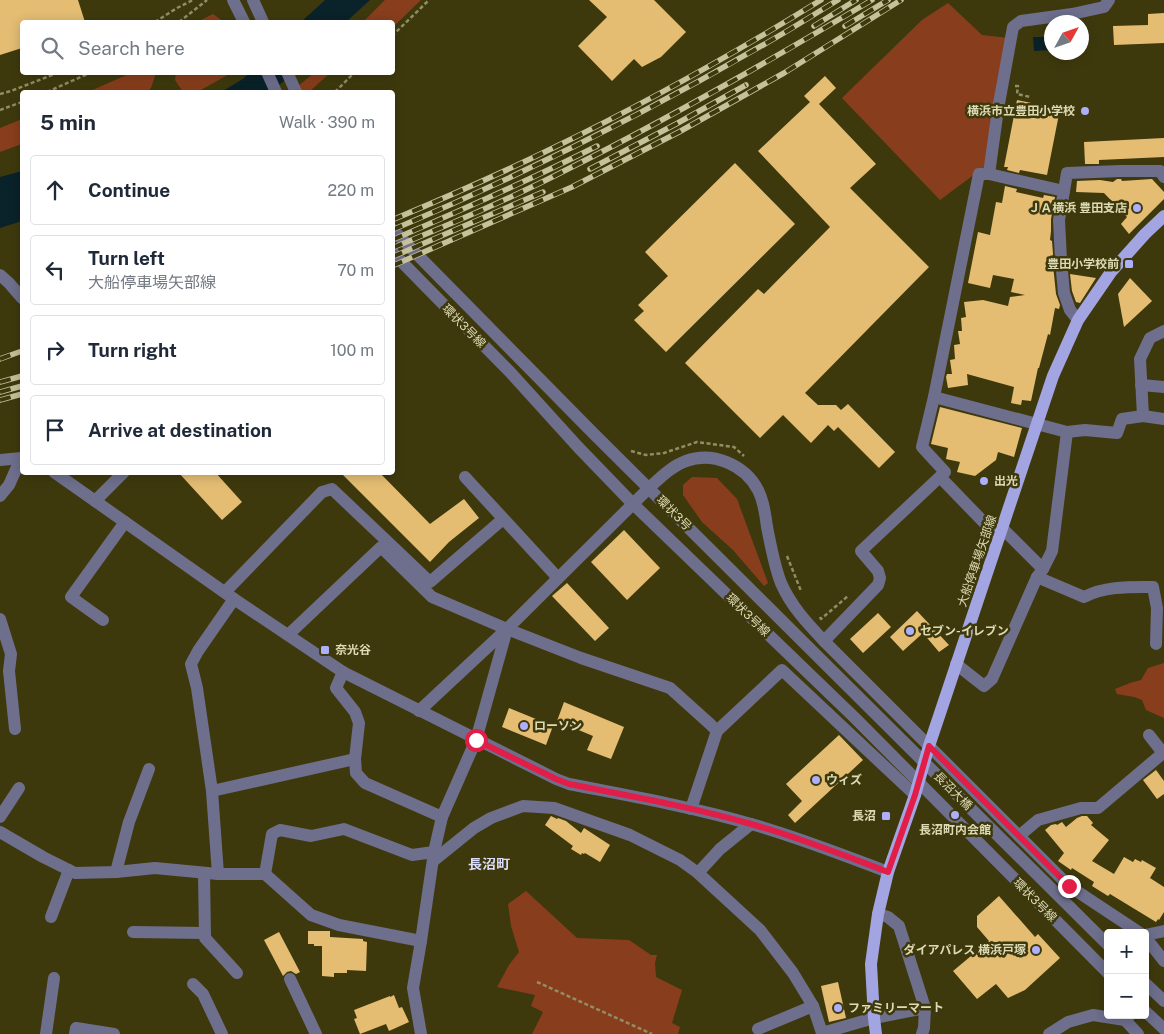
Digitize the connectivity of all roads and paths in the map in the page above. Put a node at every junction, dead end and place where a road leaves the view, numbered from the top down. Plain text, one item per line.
1 (193, 0) edge
2 (207, 0) edge
3 (234, 0) edge
4 (253, 0) edge
5 (429, 0) edge
6 (1109, 0) edge
7 (261, 17) edge
8 (158, 20) edge
9 (182, 20) edge
10 (243, 20) edge
11 (395, 33) edge
12 (52, 75) edge
13 (85, 75) edge
14 (268, 75) edge
15 (288, 75) edge
16 (352, 75) edge
17 (1018, 86) dead end
18 (52, 90) edge
19 (275, 90) edge
20 (295, 90) edge
21 (337, 90) edge
22 (0, 94) edge
23 (1030, 97) dead end
24 (20, 103) edge
25 (0, 110) edge
26 (989, 174) junction
27 (1164, 177) edge
28 (1064, 191) junction
29 (1164, 216) edge
30 (395, 232) edge
31 (395, 255) edge
32 (0, 275) edge
33 (20, 296) edge
34 (1078, 320) junction
35 (1164, 331) edge
36 (1142, 384) junction
37 (1164, 387) edge
38 (934, 396) junction
39 (1143, 416) junction
40 (1164, 418) edge
41 (1037, 423) junction
42 (593, 432) joint
43 (1067, 432) junction
44 (624, 450) dead end
45 (746, 457) dead end
46 (20, 458) edge
47 (0, 460) edge
48 (20, 462) edge
49 (58, 475) edge
50 (121, 475) edge
51 (465, 477) dead end
52 (940, 477) junction
53 (649, 488) junction
54 (0, 496) edge
55 (94, 501) junction
56 (633, 504) junction
57 (503, 519) junction
58 (125, 522) junction
59 (1001, 533) junction
60 (785, 550) dead end
61 (1040, 573) junction
62 (558, 578) junction
63 (755, 594) joint
64 (230, 596) junction
65 (803, 596) dead end
66 (815, 611) dead end
67 (0, 619) edge
68 (821, 619) dead end
69 (103, 620) dead end
70 (507, 629) junction
71 (2, 634) edge
72 (288, 635) junction
73 (824, 641) junction
74 (1156, 644) dead end
75 (956, 664) junction
76 (343, 672) junction
77 (419, 711) junction
78 (15, 729) dead end
79 (717, 731) junction
80 (1149, 735) dead end
81 (476, 740) junction
82 (929, 746) junction
83 (355, 758) junction
84 (149, 769) dead end
85 (19, 788) dead end
86 (212, 791) junction
87 (915, 795) junction
88 (690, 809) junction
89 (0, 817) edge
90 (442, 817) junction
91 (751, 824) junction
92 (0, 832) edge
93 (1019, 836) junction
94 (434, 856) junction
95 (69, 870) junction
96 (116, 872) junction
97 (888, 872) junction
98 (204, 873) junction
99 (698, 873) junction
100 (218, 874) junction
101 (265, 874) junction
102 (878, 914) junction
103 (51, 917) dead end
104 (1134, 929) edge
105 (1164, 931) edge
106 (133, 932) dead end
107 (205, 933) junction
108 (1149, 935) edge
109 (1104, 941) edge
110 (1149, 941) edge
111 (421, 942) junction
112 (1164, 961) edge
113 (1104, 969) edge
114 (237, 972) dead end
115 (54, 978) dead end
116 (290, 980) dead end
117 (537, 982) dead end
118 (193, 984) dead end
119 (1149, 986) edge
120 (1164, 1001) edge
121 (813, 1006) junction
122 (925, 1008) junction
123 (1149, 1015) edge
124 (874, 1018) junction
125 (1164, 1029) edge
126 (758, 1030) dead end
127 (418, 1032) edge
128 (46, 1034) edge
129 (75, 1034) edge
130 (114, 1034) edge
131 (222, 1034) edge
132 (316, 1034) edge
133 (652, 1034) edge
134 (823, 1034) edge
135 (876, 1034) edge
136 (922, 1034) edge
137 (1049, 1034) edge
138 (1138, 1034) edge

1 - 8 path
2 - 9 path
3 - 10 street
4 - 7 street
5 - 11 path
6 - 26 street
12 - 22 path
13 - 18 path
14 - 19 street
15 - 20 street
16 - 21 path
17 - 23 path
24 - 25 path
26 - 28 street
26 - 38 street
27 - 28 street
28 - 34 street
29 - 34 main road, 大船停車場矢部線
30 - 42 street, 環状3号線
31 - 56 street, 環状3号線
32 - 33 street
34 - 41 main road, 大船停車場矢部線
35 - 36 street
36 - 37 street
36 - 39 street
38 - 41 street
38 - 52 street
39 - 40 street
39 - 43 street
41 - 43 street
41 - 59 main road, 大船停車場矢部線
42 - 53 street, 環状3号
43 - 61 street
44 - 45 path
46 - 47 street
48 - 54 street
49 - 55 street
50 - 55 street
51 - 57 street
52 - 59 street
52 - 73 street
53 - 56 street
53 - 63 street, 環状3号
53 - 73 street
55 - 58 street
56 - 62 street
56 - 113 street, 環状3号線
57 - 62 street
57 - 64 street
58 - 64 street
58 - 69 street
59 - 61 street
59 - 75 main road, 大船停車場矢部線
60 - 65 path
61 - 74 street
61 - 75 street
62 - 70 street
63 - 109 street, 長沼大橋
64 - 72 street
64 - 86 street
66 - 68 path
67 - 71 street
70 - 72 street
70 - 77 street
70 - 79 street
70 - 81 street
71 - 78 street
72 - 76 street
73 - 82 street
75 - 82 main road, 大船停車場矢部線
76 - 77 street
76 - 83 street
77 - 81 street
79 - 87 street
79 - 88 street
80 - 93 street
81 - 88 street
81 - 90 street
82 - 87 main road, 大船停車場矢部線
82 - 93 street
83 - 86 street
83 - 90 street
84 - 96 street
85 - 89 street
86 - 100 street
87 - 97 main road, 大船停車場矢部線
88 - 91 street
90 - 94 street
91 - 97 street
91 - 99 street
92 - 95 street
93 - 104 street
94 - 99 street
94 - 101 street
94 - 111 street
95 - 96 street
95 - 103 street
96 - 98 street
97 - 102 main road, 大船停車場矢部線
98 - 100 street
98 - 107 street
99 - 121 street
100 - 101 street
101 - 111 street
102 - 122 street
102 - 124 main road, 大船停車場矢部線
105 - 108 street
106 - 107 street
107 - 114 street
110 - 112 street
111 - 127 street
115 - 128 street
116 - 132 street
117 - 133 path
118 - 131 street
119 - 120 street
121 - 126 street
121 - 134 street
122 - 124 street
122 - 136 street
123 - 125 street
124 - 134 street
124 - 135 main road, 大船停車場矢部線
129 - 130 street
137 - 138 street

